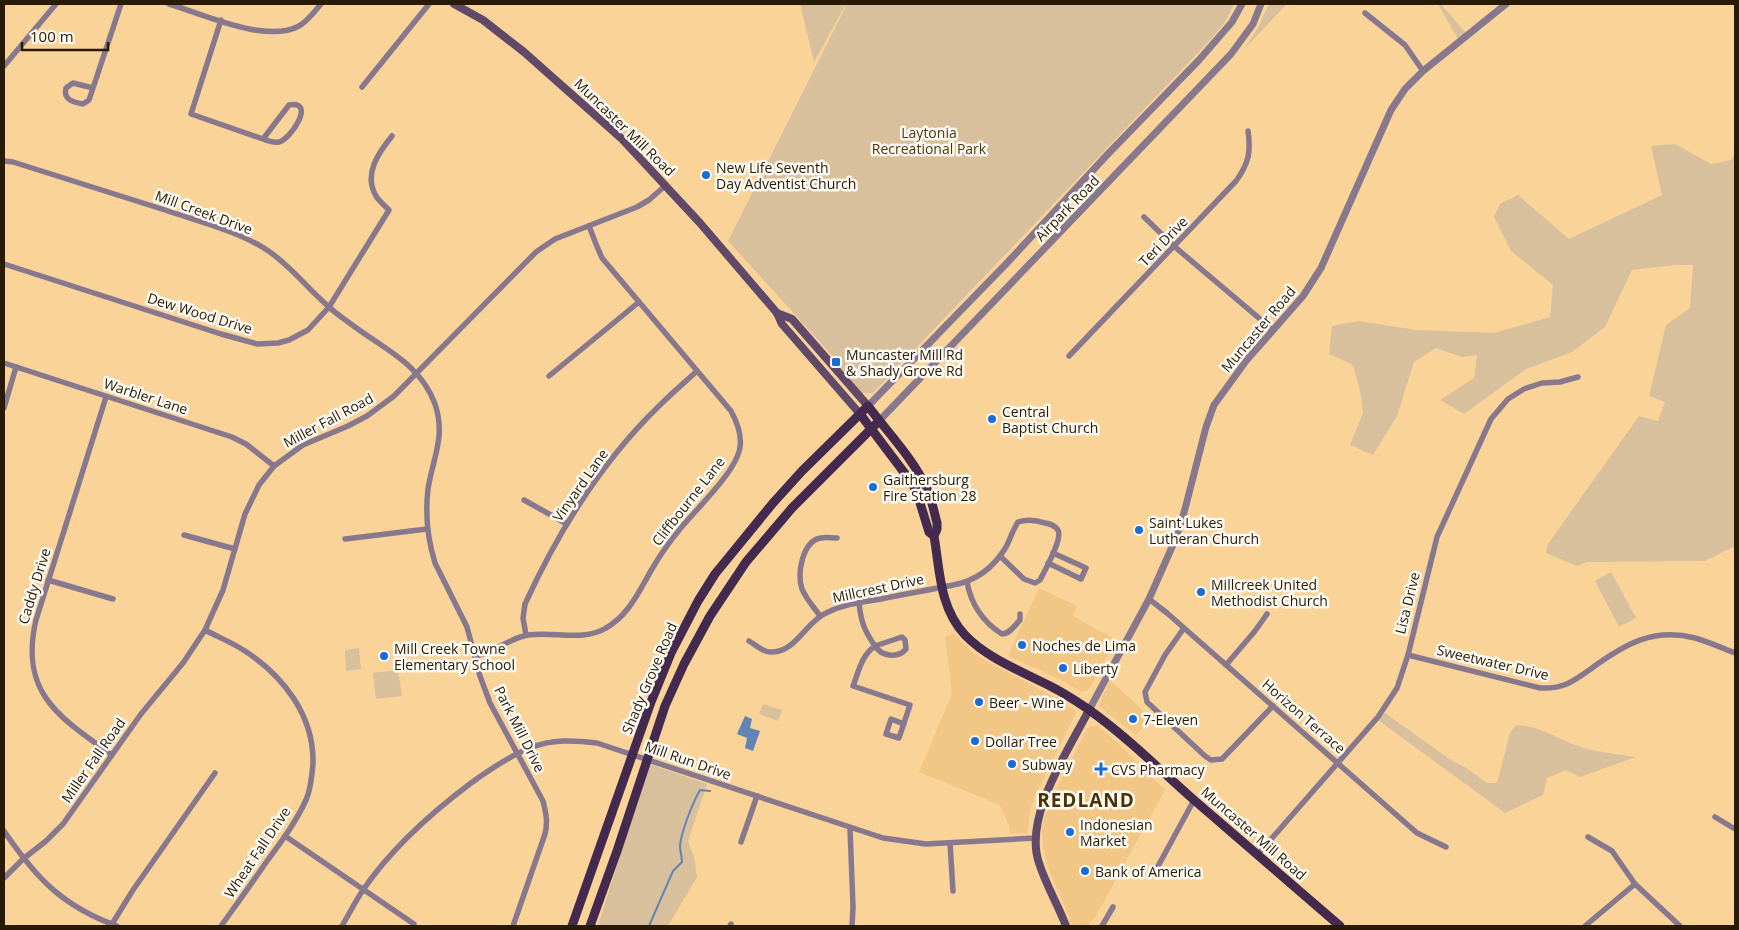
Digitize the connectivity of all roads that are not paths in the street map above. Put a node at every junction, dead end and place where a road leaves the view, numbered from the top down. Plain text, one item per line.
1 (56, 4) edge
2 (122, 4) edge
3 (169, 4) edge
4 (321, 4) edge
5 (429, 4) edge
6 (454, 4) edge
7 (1242, 4) edge
8 (1261, 4) edge
9 (1506, 4) edge
10 (1366, 12) dead end
11 (221, 20) junction
12 (4, 66) edge
13 (1423, 71) junction
14 (362, 87) dead end
15 (93, 88) junction
16 (1248, 131) dead end
17 (392, 136) dead end
18 (263, 139) junction
19 (4, 161) edge
20 (666, 185) junction
21 (1144, 217) dead end
22 (589, 226) junction
23 (1175, 247) junction
24 (4, 264) edge
25 (639, 302) junction
26 (329, 307) junction
27 (777, 313) junction
28 (1273, 330) junction
29 (1069, 356) dead end
30 (4, 363) edge
31 (16, 368) junction
32 (417, 372) junction
33 (697, 372) junction
34 (549, 376) dead end
35 (1578, 377) dead end
36 (106, 397) junction
37 (868, 406) junction
38 (4, 408) edge
39 (860, 414) junction
40 (879, 421) junction
41 (870, 429) junction
42 (274, 466) junction
43 (524, 500) dead end
44 (567, 524) junction
45 (427, 529) junction
46 (184, 535) dead end
47 (934, 536) junction
48 (837, 538) dead end
49 (345, 539) dead end
50 (235, 549) junction
51 (1053, 553) junction
52 (1000, 556) junction
53 (1048, 563) junction
54 (48, 580) junction
55 (966, 582) junction
56 (941, 588) junction
57 (112, 599) dead end
58 (1149, 599) junction
59 (859, 603) junction
60 (1020, 614) dead end
61 (1267, 614) dead end
62 (820, 616) junction
63 (1184, 628) junction
64 (205, 630) junction
65 (526, 635) junction
66 (749, 640) dead end
67 (875, 646) junction
68 (1735, 653) edge
69 (1408, 655) junction
70 (475, 656) junction
71 (1226, 665) junction
72 (1273, 706) junction
73 (1089, 710) junction
74 (904, 724) dead end
75 (518, 753) junction
76 (112, 754) junction
77 (633, 754) junction
78 (646, 759) junction
79 (1337, 763) junction
80 (215, 773) dead end
81 (757, 796) junction
82 (1194, 800) junction
83 (1715, 817) dead end
84 (850, 828) junction
85 (1735, 829) edge
86 (4, 831) edge
87 (286, 836) junction
88 (1588, 836) dead end
89 (1035, 838) junction
90 (741, 842) dead end
91 (950, 843) junction
92 (1446, 847) dead end
93 (1258, 854) junction
94 (23, 859) junction
95 (1157, 868) dead end
96 (4, 878) edge
97 (1635, 884) junction
98 (363, 890) junction
99 (953, 891) dead end
100 (1113, 907) dead end
101 (414, 924) dead end
102 (114, 925) edge
103 (221, 926) edge
104 (342, 926) edge
105 (513, 926) edge
106 (572, 926) edge
107 (590, 926) edge
108 (852, 926) edge
109 (1066, 926) edge
110 (1102, 926) edge
111 (1340, 926) edge
112 (1584, 926) edge
113 (1680, 926) edge

1 - 12 street
2 - 15 street
3 - 11 street
4 - 11 street
5 - 14 street
6 - 20 main road, Muncaster Mill Road
7 - 37 street, Airpark Road
8 - 40 street, Airpark Road
9 - 13 street, Muncaster Road
10 - 13 street
11 - 18 street
13 - 28 street, Muncaster Road
15 - 15 street
16 - 23 street, Teri Drive
17 - 26 street, Dew Wood Drive
18 - 18 street
19 - 26 street, Mill Creek Drive
20 - 22 street, Miller Fall Road
20 - 27 main road, Muncaster Mill Road
21 - 23 street
22 - 25 street, Cliffbourne Lane
22 - 32 street, Miller Fall Road
23 - 28 street
23 - 29 street, Teri Drive
24 - 26 street, Dew Wood Drive
25 - 33 street, Cliffbourne Lane
25 - 34 street
26 - 32 street, Mill Creek Drive
27 - 37 main road, Muncaster Mill Road
27 - 39 main road, Muncaster Mill Road
28 - 58 street, Muncaster Road
30 - 31 street, Warbler Lane
31 - 36 street, Warbler Lane
31 - 38 street
32 - 42 street, Miller Fall Road
32 - 45 street, Park Mill Drive
33 - 44 street, Vinyard Lane
33 - 65 street, Cliffbourne Lane
35 - 69 street, Lisa Drive
36 - 42 street, Warbler Lane
36 - 54 street, Caddy Drive
37 - 39 main road, Shady Grove Road
37 - 40 main road, Muncaster Mill Road
39 - 41 main road, Muncaster Mill Road
39 - 77 main road, Shady Grove Road
40 - 41 main road, Shady Grove Road
40 - 47 main road, Muncaster Mill Road
41 - 47 main road, Muncaster Mill Road
41 - 78 main road, Shady Grove Road
42 - 50 street, Miller Fall Road
43 - 44 street
44 - 65 street, Vinyard Lane
45 - 49 street
45 - 70 street, Park Mill Drive
46 - 50 street
47 - 56 main road, Muncaster Mill Road
48 - 62 street
50 - 64 street, Miller Fall Road
51 - 52 street
51 - 53 street
51 - 53 street
52 - 53 street
52 - 55 street, Millcrest Drive
54 - 57 street
54 - 76 street, Caddy Drive
55 - 56 street, Millcrest Drive
55 - 60 street
56 - 59 street, Millcrest Drive
56 - 73 main road, Muncaster Mill Road
58 - 63 street, Horizon Terrace
58 - 73 street, Muncaster Road
59 - 62 street, Millcrest Drive
59 - 67 street
61 - 71 street
62 - 66 street, Millcrest Drive
63 - 71 street, Horizon Terrace
63 - 72 street
64 - 76 street, Miller Fall Road
64 - 87 street, Wheat Fall Drive
65 - 70 street, Cliffbourne Lane
67 - 67 street
67 - 74 street
68 - 69 street, Sweetwater Drive
69 - 79 street, Lisa Drive
70 - 75 street, Park Mill Drive
71 - 72 street, Horizon Terrace
72 - 79 street, Horizon Terrace
73 - 82 main road, Muncaster Mill Road
73 - 89 main road
75 - 77 street, Mill Run Drive
75 - 98 street, Mill Run Drive
75 - 105 street, Park Mill Drive
76 - 94 street, Miller Fall Road
77 - 78 street, Mill Run Drive
77 - 106 main road, Shady Grove Road
78 - 81 street, Mill Run Drive
78 - 107 main road, Shady Grove Road
79 - 92 street, Horizon Terrace
79 - 93 street, Lisa Drive
80 - 102 street
81 - 84 street, Mill Run Drive
81 - 90 street
82 - 93 main road, Muncaster Mill Road
82 - 95 street
83 - 85 street
84 - 91 street, Mill Run Drive
84 - 108 street
86 - 94 street
87 - 98 street
87 - 103 street, Wheat Fall Drive
88 - 97 street
89 - 91 street, Mill Run Drive
89 - 109 main road
91 - 99 street
93 - 111 main road, Muncaster Mill Road
94 - 96 street, Miller Fall Road
94 - 102 street
97 - 112 street
97 - 113 street
98 - 101 street
98 - 104 street, Mill Run Drive
100 - 110 street

